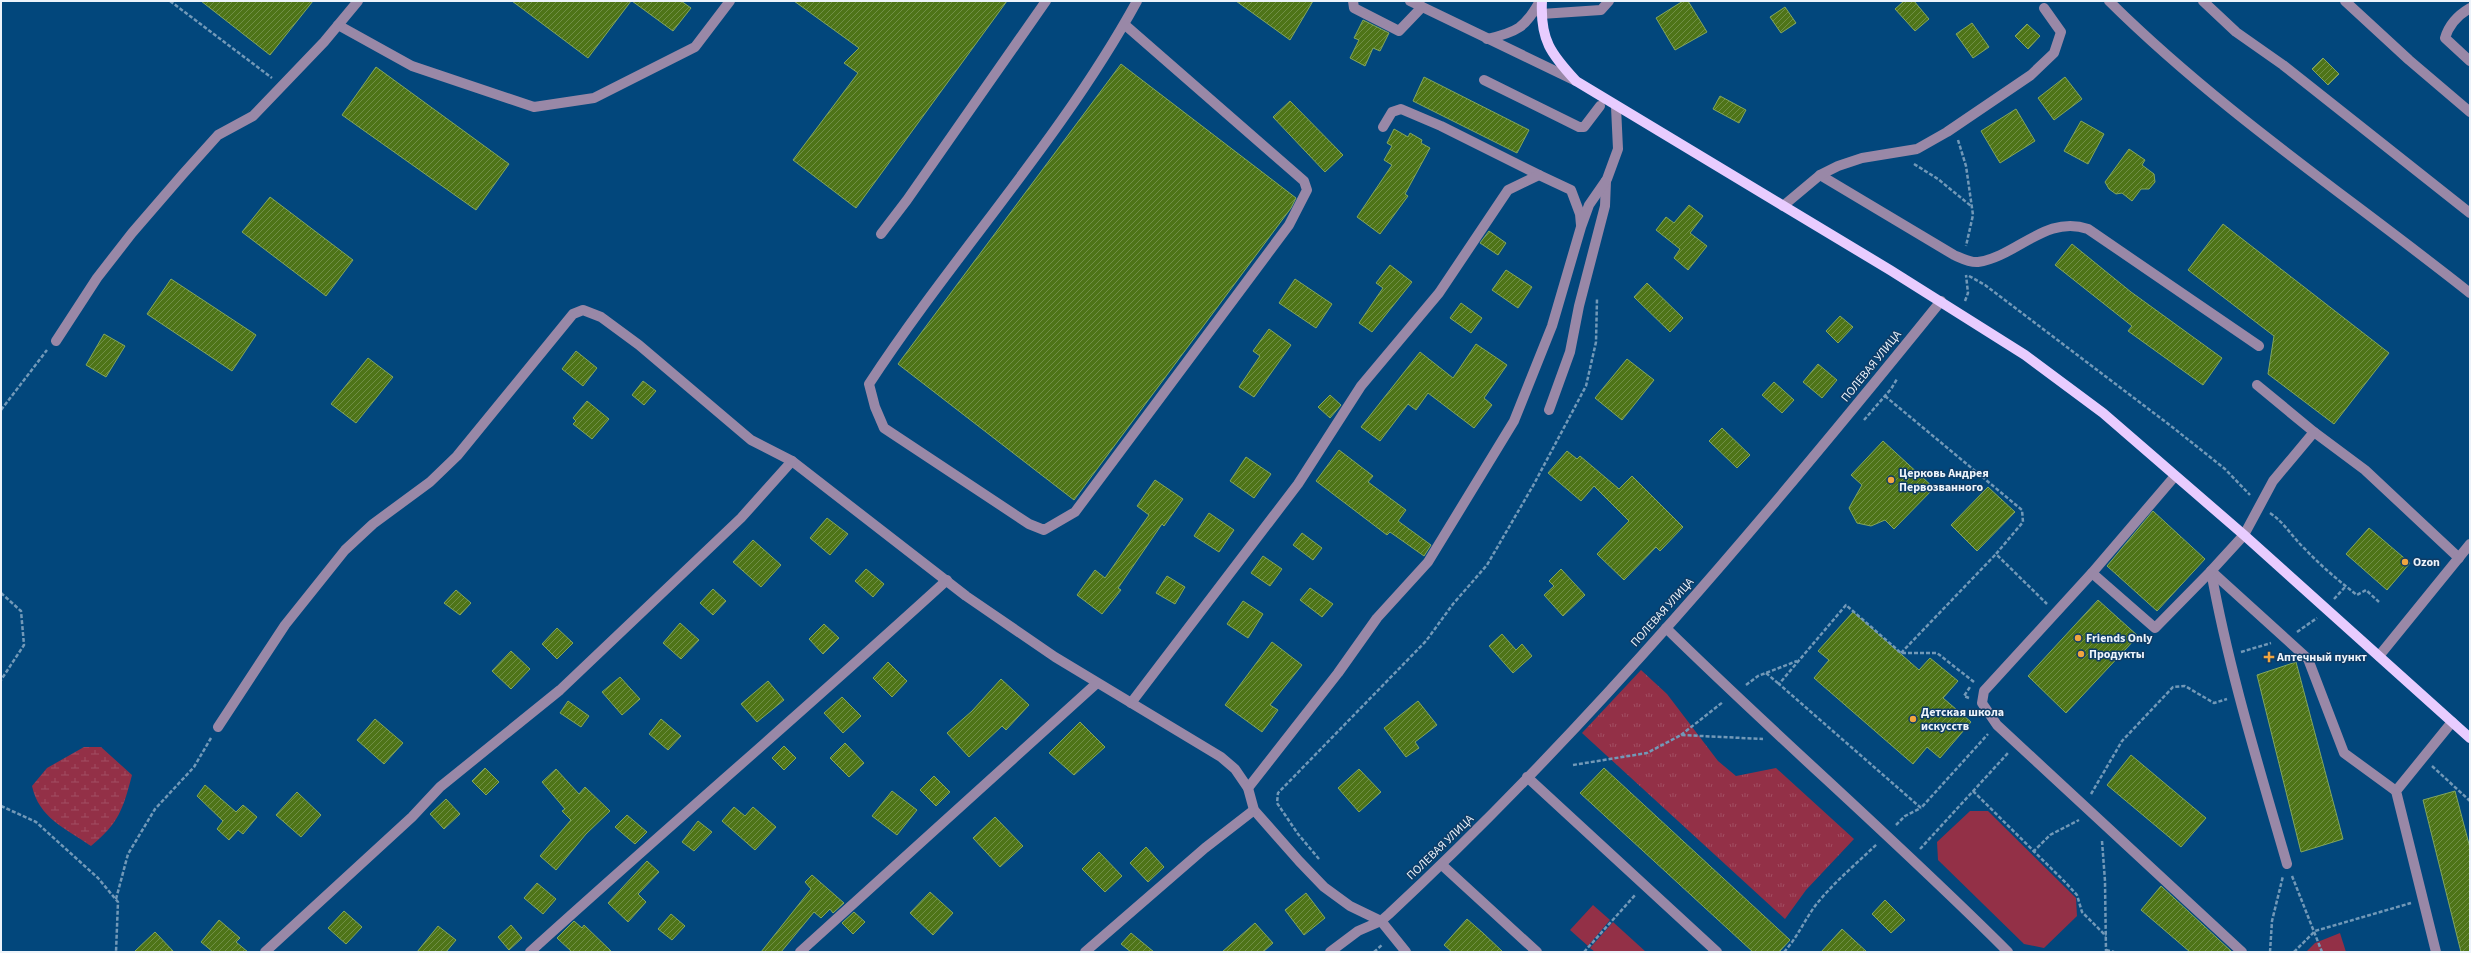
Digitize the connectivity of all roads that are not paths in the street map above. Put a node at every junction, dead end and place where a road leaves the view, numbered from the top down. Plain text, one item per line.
1 (358, 1) edge
2 (730, 1) edge
3 (1046, 1) edge
4 (1137, 1) edge
5 (1352, 1) edge
6 (1410, 1) edge
7 (1541, 1) edge
8 (1609, 1) edge
9 (2109, 1) edge
10 (2202, 1) edge
11 (2345, 1) edge
12 (1422, 7) junction
13 (2044, 8) dead end
14 (2470, 8) edge
15 (1541, 14) junction
16 (1124, 24) junction
17 (338, 25) junction
18 (1487, 39) junction
19 (2470, 61) edge
20 (1484, 80) dead end
21 (1576, 81) junction
22 (1600, 106) dead end
23 (1616, 106) junction
24 (2470, 112) edge
25 (1383, 127) dead end
26 (1539, 175) junction
27 (1820, 175) junction
28 (1606, 179) junction
29 (1783, 206) junction
30 (2470, 213) edge
31 (1581, 227) junction
32 (881, 234) dead end
33 (2470, 293) edge
34 (1941, 301) junction
35 (56, 341) road end
36 (2259, 346) dead end
37 (2257, 385) dead end
38 (1549, 410) dead end
39 (2314, 432) junction
40 (792, 461) junction
41 (2175, 476) junction
42 (2244, 535) junction
43 (2470, 544) edge
44 (2458, 558) junction
45 (2211, 571) junction
46 (2092, 573) junction
47 (947, 580) junction
48 (1666, 628) junction
49 (2379, 656) junction
50 (1097, 683) junction
51 (1131, 703) junction
52 (2452, 722) junction
53 (218, 727) road end
54 (2470, 738) edge
55 (1527, 777) junction
56 (1248, 788) junction
57 (2396, 791) junction
58 (1254, 810) junction
59 (2287, 864) road end
60 (1442, 865) junction
61 (1381, 921) junction
62 (264, 952) edge
63 (530, 952) edge
64 (800, 952) edge
65 (1085, 952) edge
66 (1330, 952) edge
67 (1406, 952) edge
68 (1537, 952) edge
69 (1717, 952) edge
70 (2008, 952) edge
71 (2242, 952) edge
72 (2436, 952) edge

1 - 17 street
2 - 17 street
3 - 32 street
4 - 16 street
5 - 12 street
6 - 12 street
7 - 15 main road
7 - 18 street
8 - 15 street
9 - 33 street
10 - 30 street
11 - 24 street
12 - 18 street
13 - 27 street
14 - 19 street
15 - 21 main road
16 - 16 street
17 - 35 street
18 - 21 street
20 - 22 street
21 - 23 main road
23 - 28 street
23 - 29 main road
25 - 26 street
26 - 31 street
26 - 51 street
27 - 29 street
27 - 36 street
28 - 31 street
28 - 38 street
29 - 34 main road
31 - 56 street
34 - 41 main road
34 - 48 street, ПОЛЕВАЯ УЛИЦА
37 - 39 street
39 - 42 street
39 - 44 street
40 - 47 street
40 - 53 street
40 - 62 street
41 - 42 main road
41 - 46 street
42 - 45 street
42 - 49 main road
43 - 44 street
44 - 49 street
45 - 46 street
45 - 57 street
45 - 59 street
46 - 71 street
47 - 50 street
47 - 63 street
48 - 55 street, ПОЛЕВАЯ УЛИЦА
48 - 70 street
49 - 52 main road
50 - 51 street
50 - 64 street
51 - 56 street
52 - 54 main road
52 - 57 street
55 - 60 street, ПОЛЕВАЯ УЛИЦА
55 - 69 street
56 - 58 street
57 - 72 street
58 - 61 street
58 - 65 street
60 - 61 street, ПОЛЕВАЯ УЛИЦА
60 - 68 street
61 - 66 street, ПОЛЕВАЯ УЛИЦА
61 - 67 street

